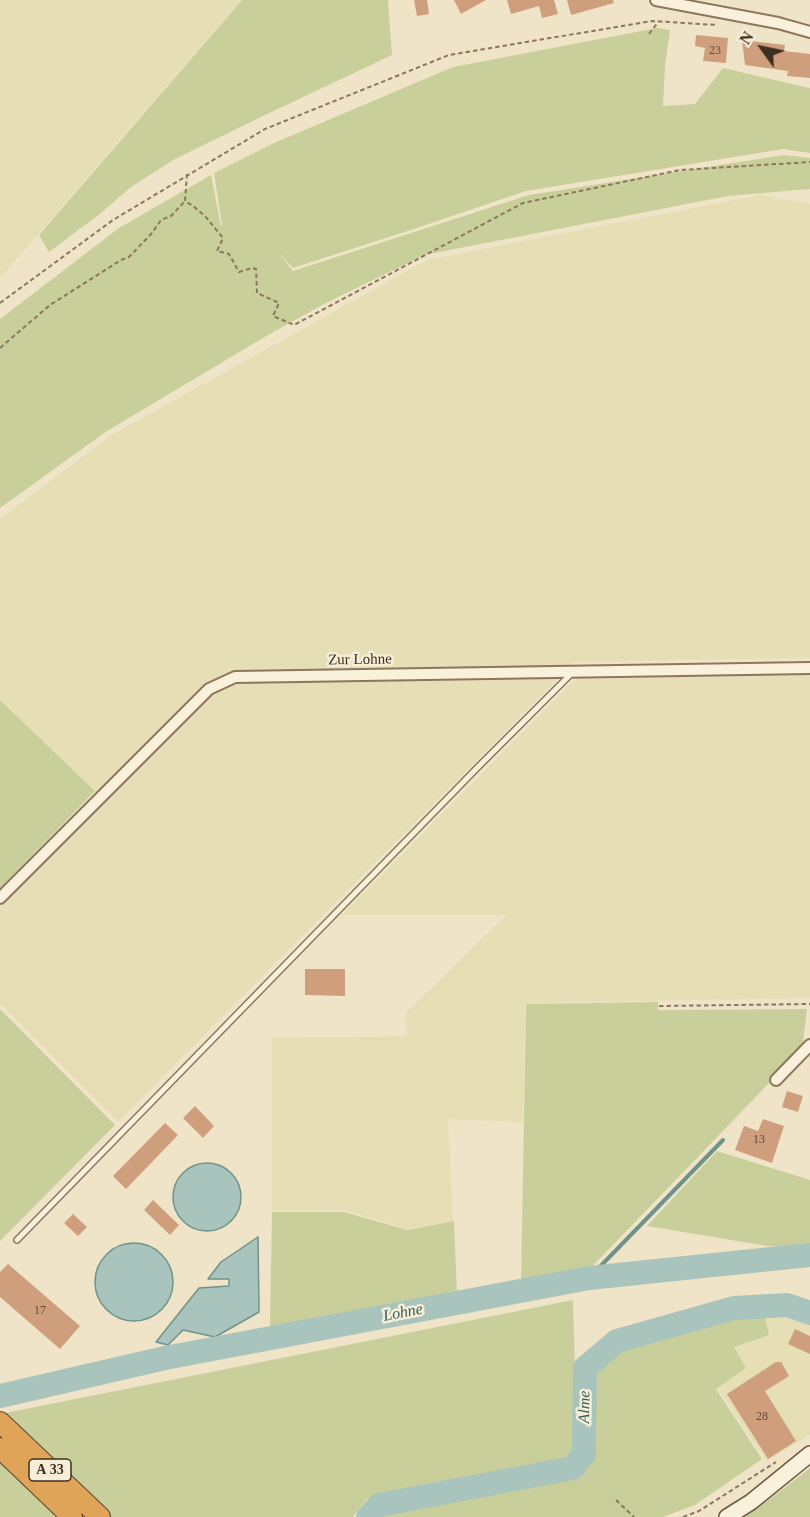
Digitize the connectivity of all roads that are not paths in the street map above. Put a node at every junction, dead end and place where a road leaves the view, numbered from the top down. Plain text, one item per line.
1 (656, 0) edge
2 (810, 32) edge
3 (810, 668) edge
4 (572, 673) junction
5 (0, 898) edge
6 (810, 1045) edge
7 (776, 1080) dead end
8 (17, 1240) dead end
9 (0, 1422) edge
10 (0, 1448) edge
11 (810, 1454) edge
12 (72, 1517) edge
13 (100, 1517) edge
14 (727, 1517) edge

1 - 2 street
3 - 4 street, Zur Lohne
4 - 5 street, Zur Lohne
4 - 8 lane
6 - 7 street
9 - 13 highway, A 33
10 - 12 highway, A 33
11 - 14 street

